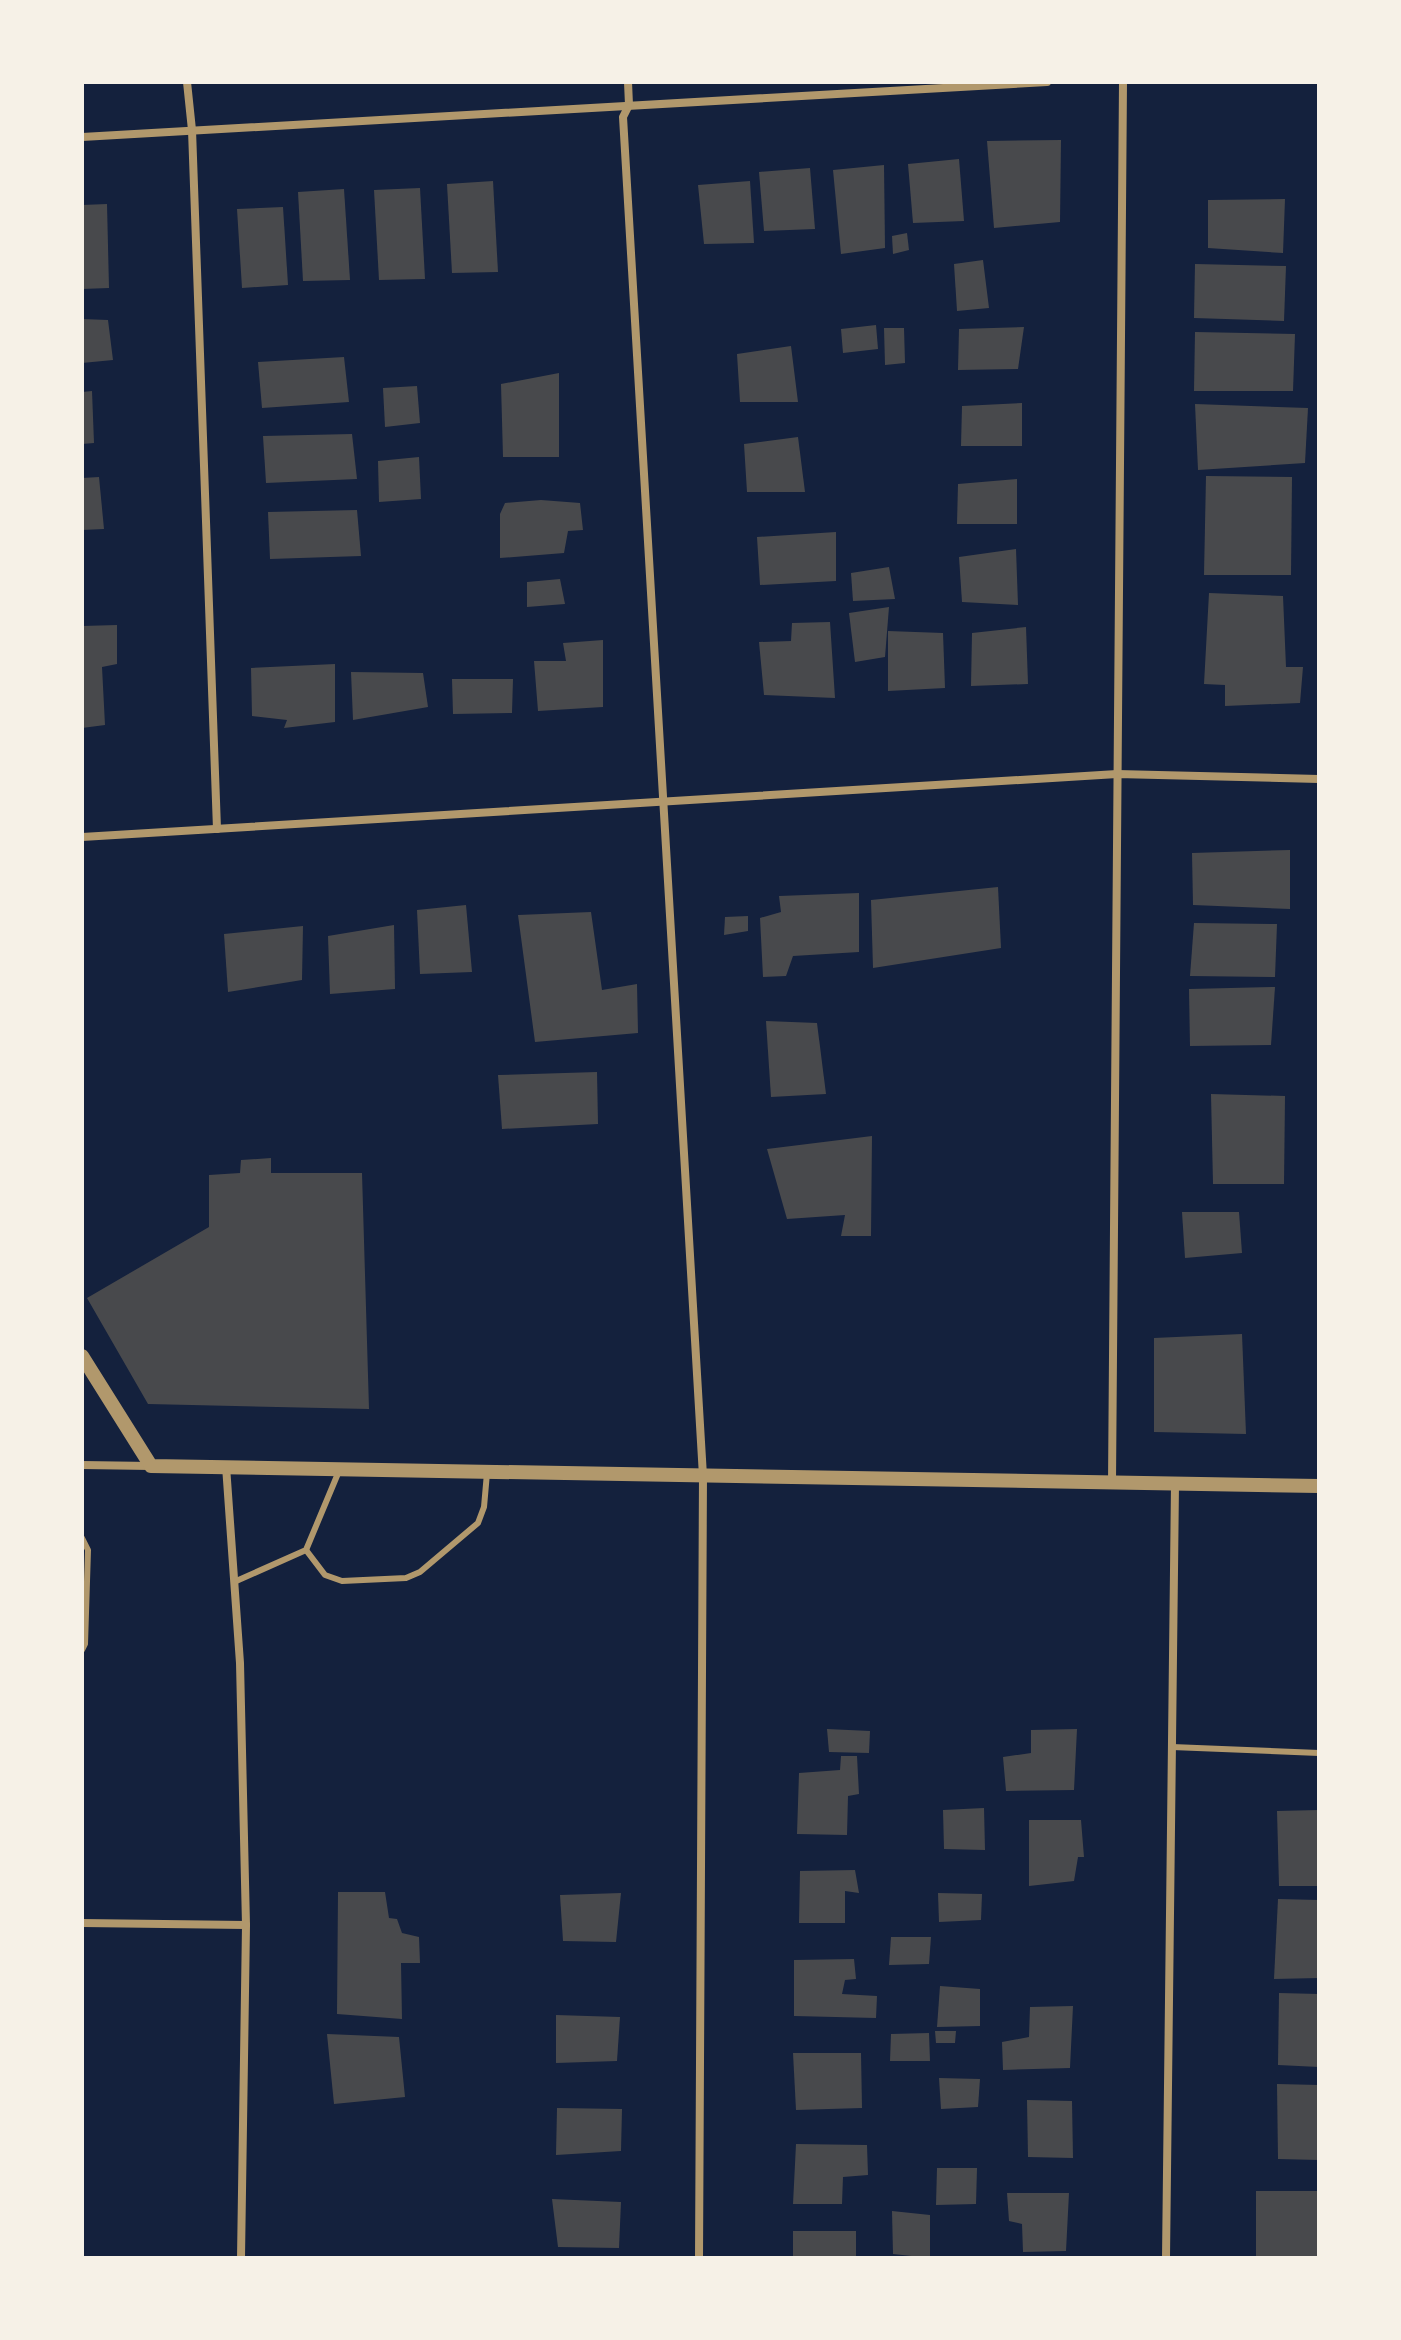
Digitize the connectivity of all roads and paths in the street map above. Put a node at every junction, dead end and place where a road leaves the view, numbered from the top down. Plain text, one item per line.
1 (187, 82) edge
2 (628, 82) edge
3 (1047, 82) edge
4 (1123, 82) edge
5 (629, 105) junction
6 (192, 130) junction
7 (82, 137) edge
8 (1117, 774) junction
9 (1319, 779) edge
10 (664, 801) junction
11 (217, 829) junction
12 (82, 837) edge
13 (82, 1356) edge
14 (82, 1465) edge
15 (151, 1466) junction
16 (226, 1466) junction
17 (340, 1469) junction
18 (487, 1472) junction
19 (703, 1476) junction
20 (1112, 1483) junction
21 (1175, 1484) junction
22 (1319, 1486) edge
23 (82, 1538) edge
24 (306, 1550) junction
25 (234, 1582) junction
26 (82, 1650) edge
27 (1172, 1747) junction
28 (1319, 1753) edge
29 (82, 1923) edge
30 (246, 1925) junction
31 (241, 2258) edge
32 (699, 2258) edge
33 (1166, 2258) edge

1 - 6 street
2 - 5 street
3 - 5 street
4 - 8 street
5 - 6 street
5 - 10 street
6 - 7 street
6 - 11 street
8 - 9 street
8 - 10 street
8 - 20 street
10 - 11 street
10 - 19 street
11 - 12 street
13 - 15 street
14 - 15 street
15 - 16 street
16 - 17 street
16 - 25 street
17 - 18 street
17 - 24 lane
18 - 19 street
18 - 24 lane
19 - 20 street
19 - 32 street
20 - 21 street
21 - 22 street
21 - 27 street
23 - 26 lane
24 - 25 lane
25 - 30 street
27 - 28 lane
27 - 33 street
29 - 30 street
30 - 31 street

